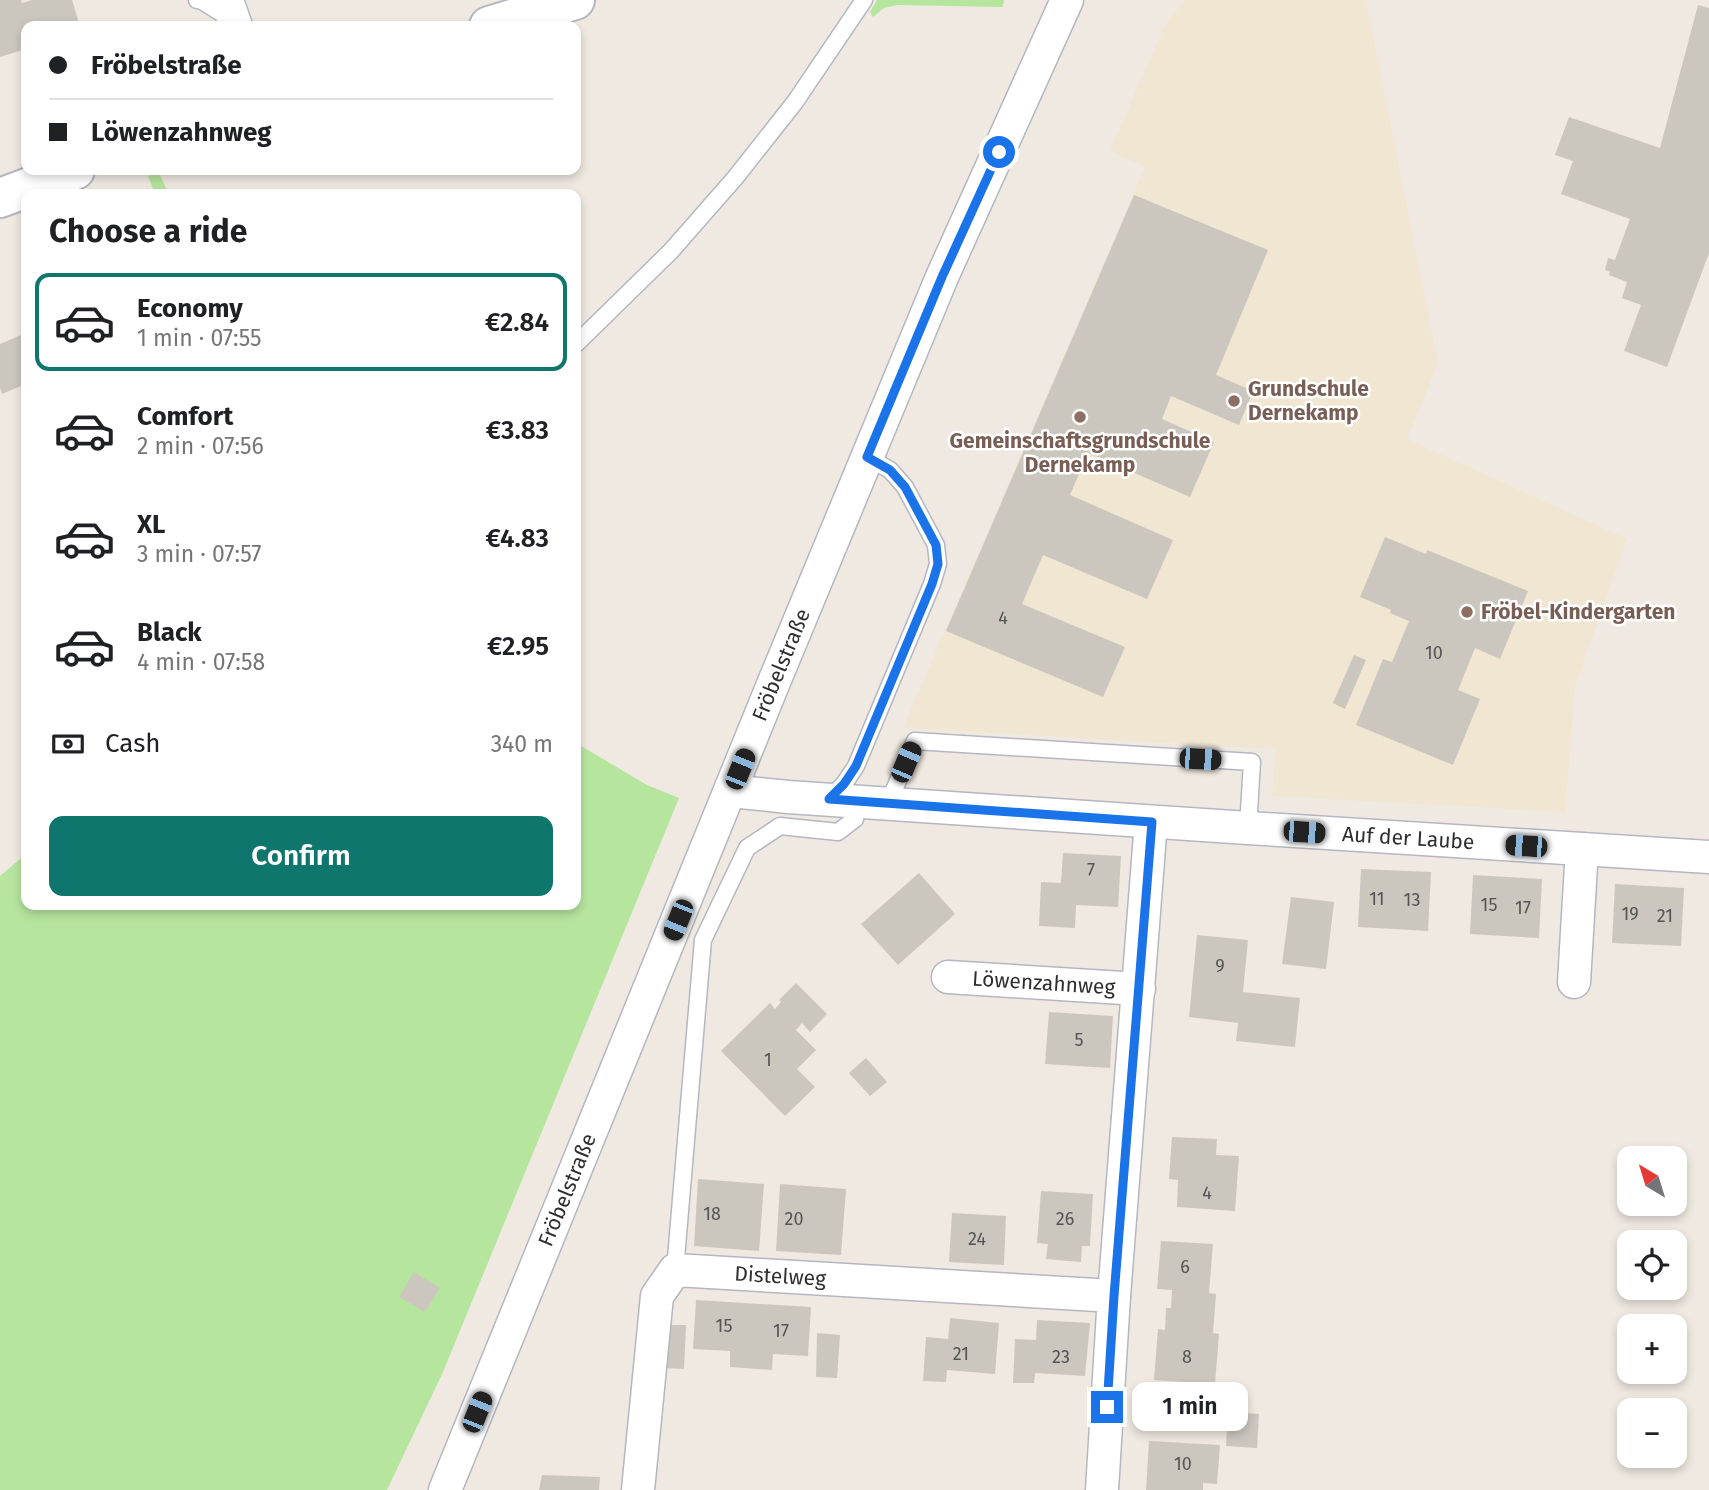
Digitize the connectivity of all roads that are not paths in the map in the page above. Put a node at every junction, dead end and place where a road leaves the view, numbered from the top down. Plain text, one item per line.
1 (197, 0) edge
2 (575, 0) edge
3 (864, 0) edge
4 (1067, 0) edge
5 (232, 16) edge
6 (506, 21) edge
7 (62, 175) edge
8 (24, 189) edge
9 (21, 190) edge
10 (0, 198) edge
11 (581, 339) edge
12 (867, 457) junction
13 (731, 791) junction
14 (843, 800) junction
15 (888, 804) junction
16 (1152, 822) junction
17 (1248, 828) junction
18 (1582, 849) junction
19 (1709, 857) edge
20 (948, 977) dead end
21 (1574, 982) dead end
22 (1139, 989) junction
23 (675, 1270) junction
24 (1114, 1296) junction
25 (445, 1490) edge
26 (638, 1490) edge
27 (1102, 1490) edge

1 - 5 lane
2 - 6 street
3 - 11 lane
4 - 12 street, Fröbelstraße
7 - 8 street
9 - 10 street
12 - 13 street, Fröbelstraße
12 - 14 lane
13 - 14 street, Auf der Laube
13 - 25 street, Fröbelstraße
14 - 15 street, Auf der Laube
14 - 23 lane
15 - 16 street, Auf der Laube
15 - 17 lane
16 - 17 street, Auf der Laube
16 - 22 street, Löwenzahnweg
17 - 18 street, Auf der Laube
18 - 19 street, Auf der Laube
18 - 21 street
20 - 22 street, Löwenzahnweg
22 - 24 street, Löwenzahnweg
23 - 24 street, Distelweg
23 - 26 street
24 - 27 street, Löwenzahnweg

